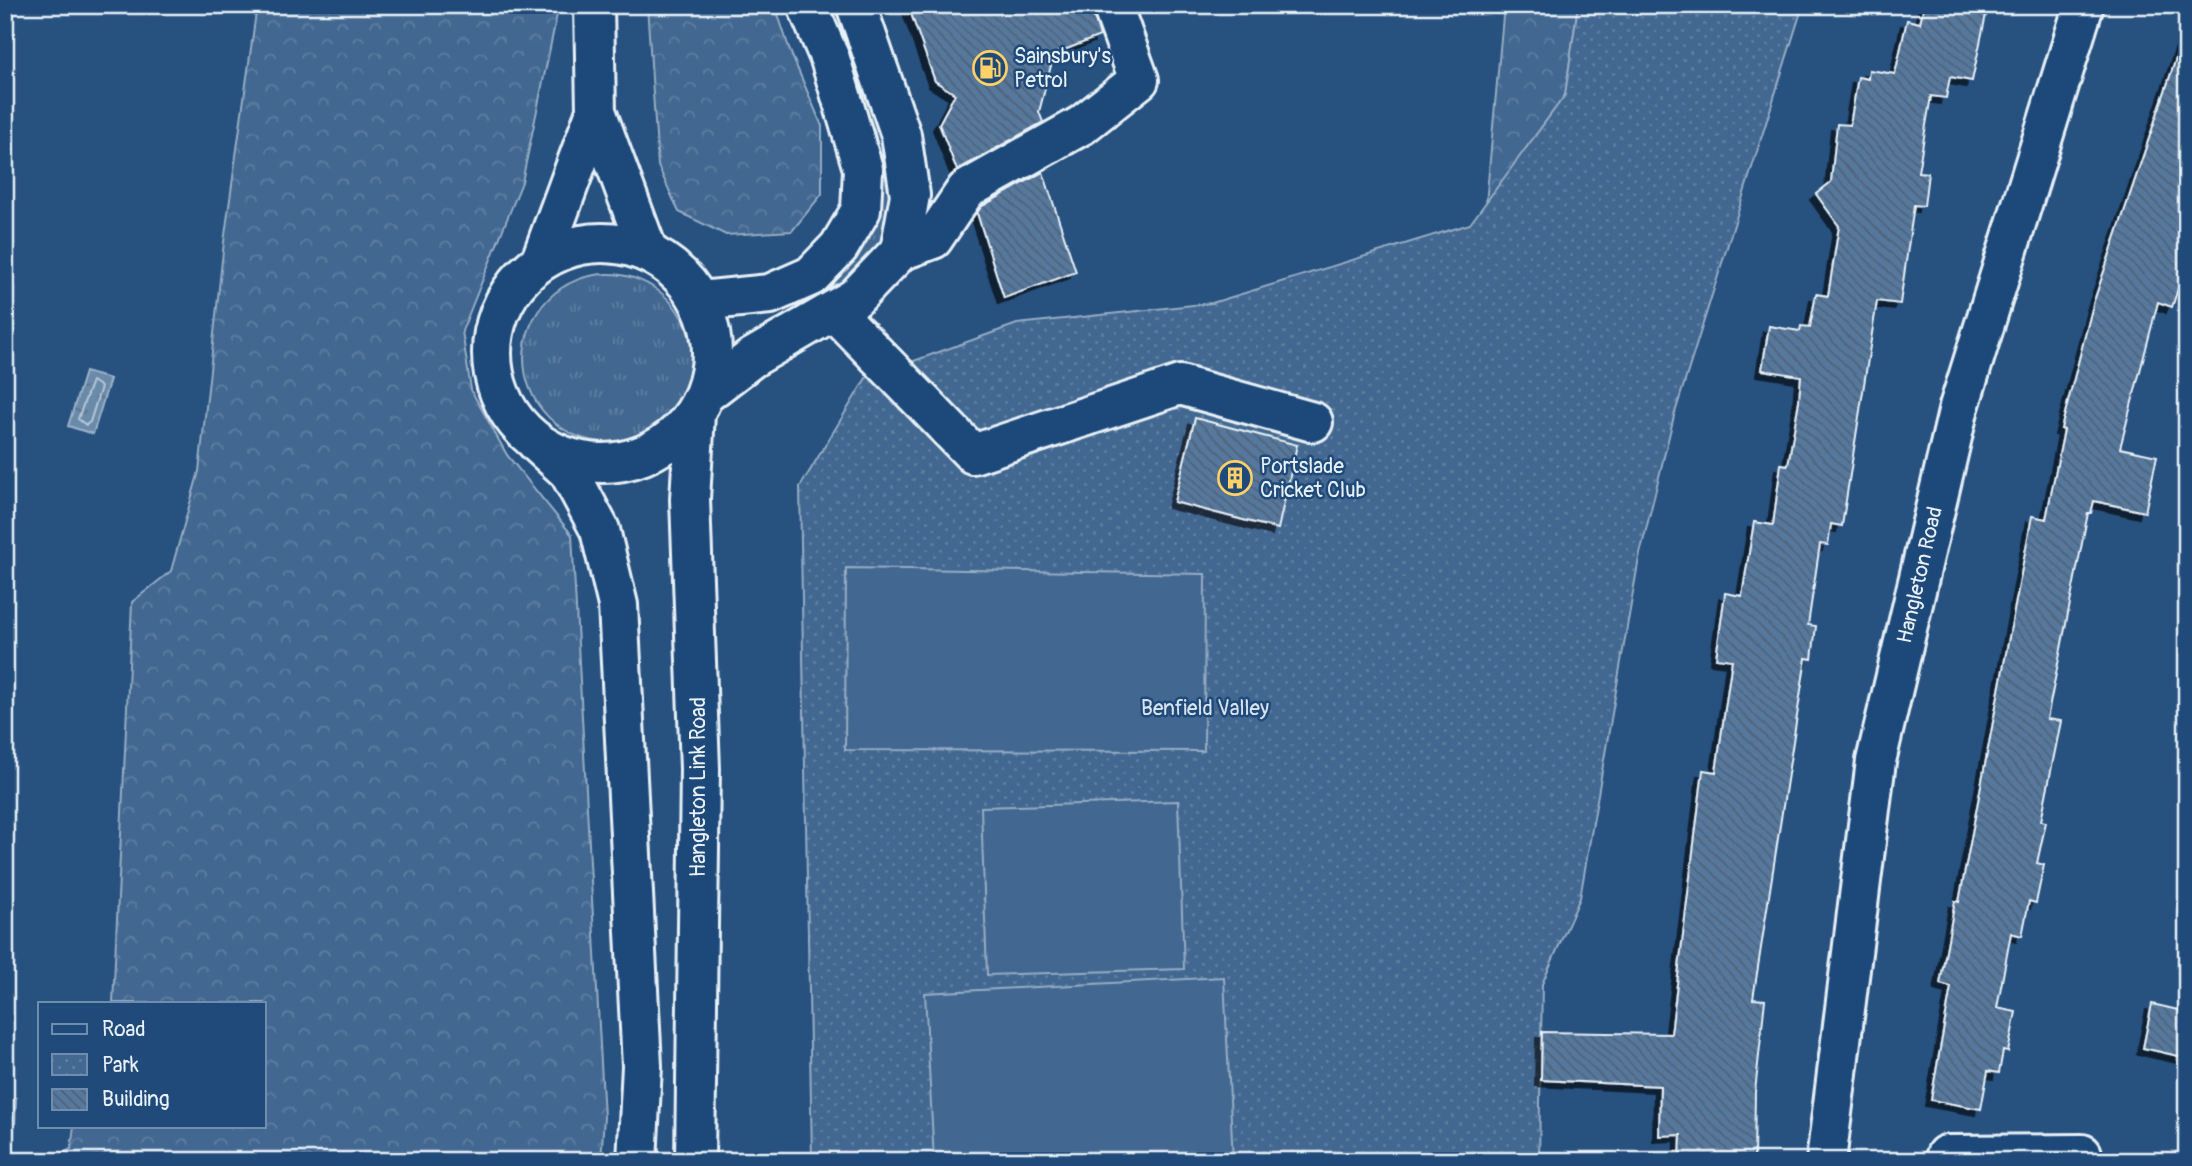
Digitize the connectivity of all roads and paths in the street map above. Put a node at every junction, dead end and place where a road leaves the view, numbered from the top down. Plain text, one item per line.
1 (594, 5) edge
2 (807, 5) edge
3 (856, 5) edge
4 (1112, 5) edge
5 (2084, 5) edge
6 (596, 111) junction
7 (900, 251) junction
8 (648, 252) junction
9 (541, 260) junction
10 (700, 301) junction
11 (834, 311) junction
12 (700, 404) junction
13 (1313, 422) dead end
14 (537, 443) junction
15 (1946, 1155) dead end
16 (637, 1161) edge
17 (695, 1161) edge
18 (1826, 1161) edge
19 (2082, 1161) edge

1 - 6 main road
2 - 10 main road
3 - 7 main road
4 - 7 main road
5 - 18 main road, Hangleton Road
6 - 8 main road
6 - 9 main road
7 - 11 main road
8 - 9 main road
8 - 10 main road
9 - 14 main road
10 - 12 main road
11 - 12 main road
11 - 13 main road
12 - 14 main road
12 - 17 main road, Hangleton Link Road
14 - 16 main road
15 - 19 main road

